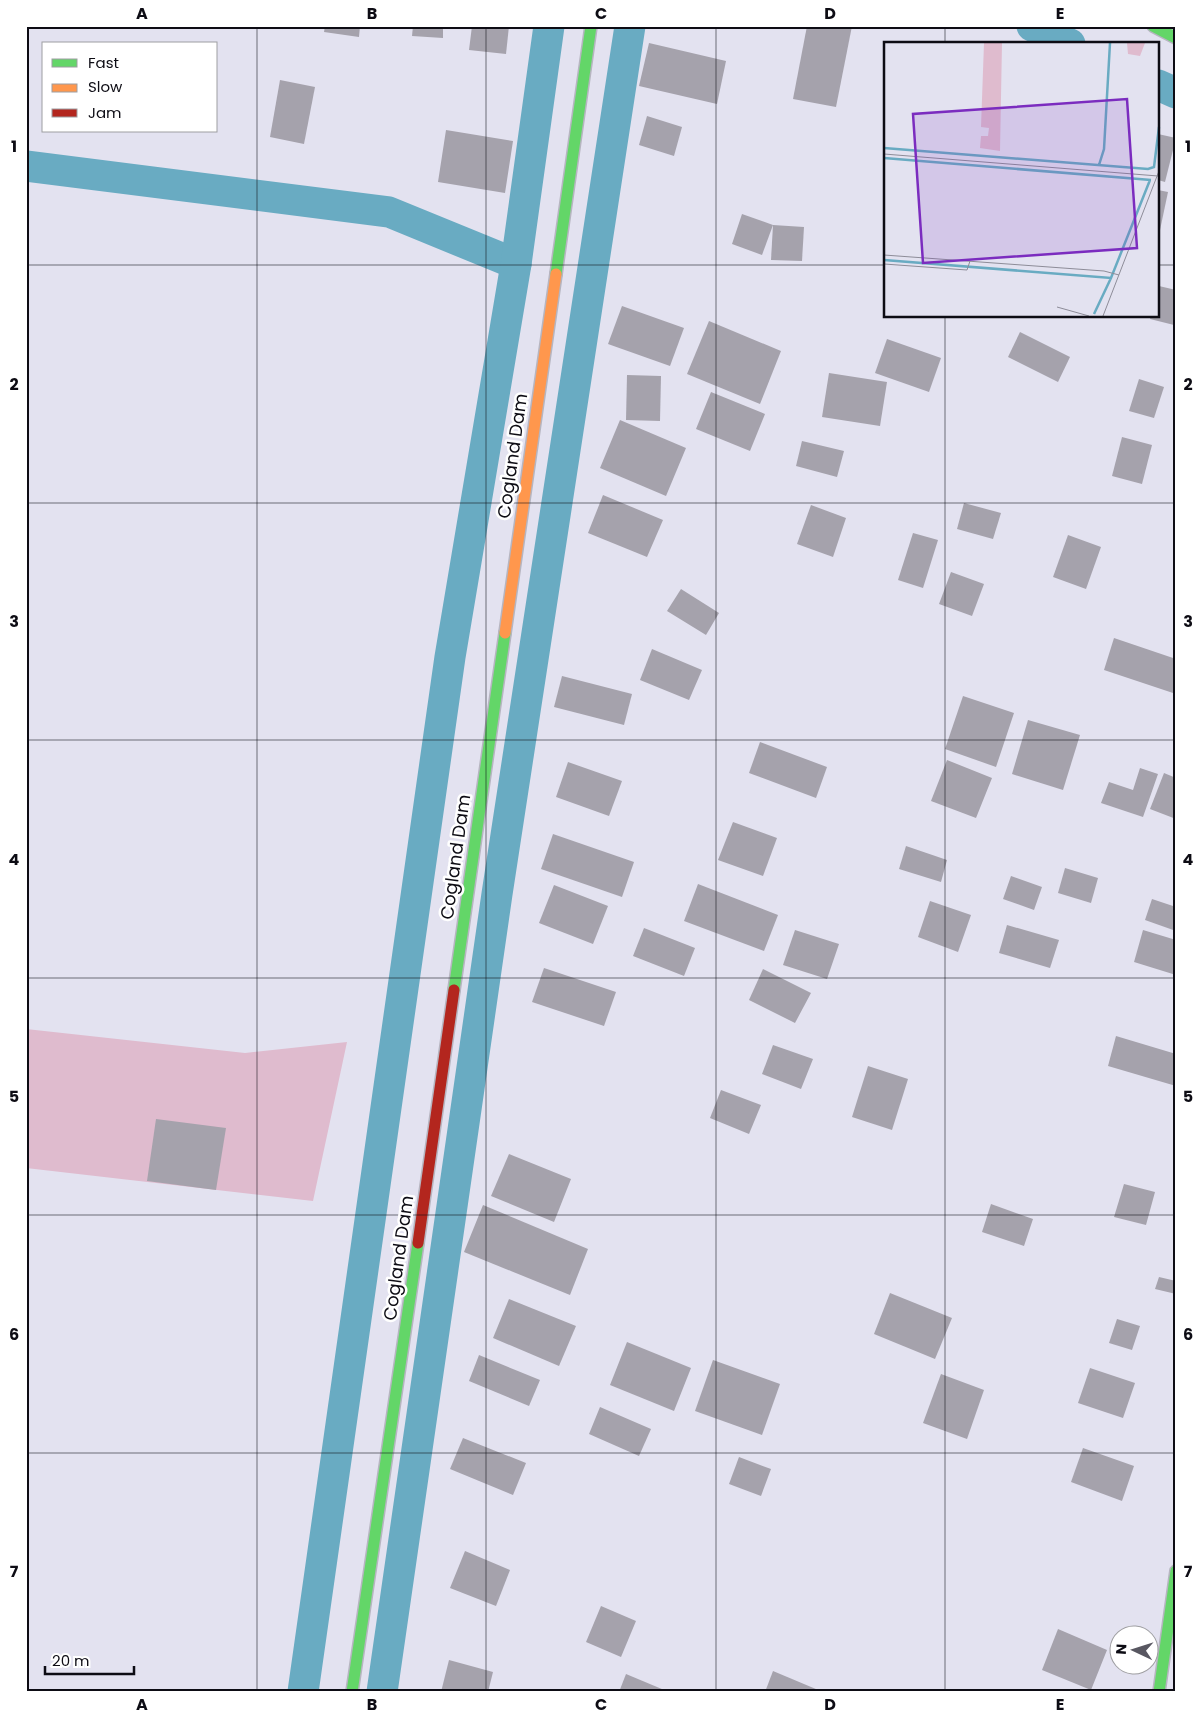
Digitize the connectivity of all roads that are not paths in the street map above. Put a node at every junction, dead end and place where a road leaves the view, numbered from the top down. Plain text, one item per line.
1 (590, 26) edge
2 (1153, 26) edge
3 (1176, 38) edge
4 (1176, 1571) edge
5 (352, 1692) edge
6 (1159, 1692) edge

1 - 5 street, Cogland Dam
2 - 3 street
4 - 6 street

